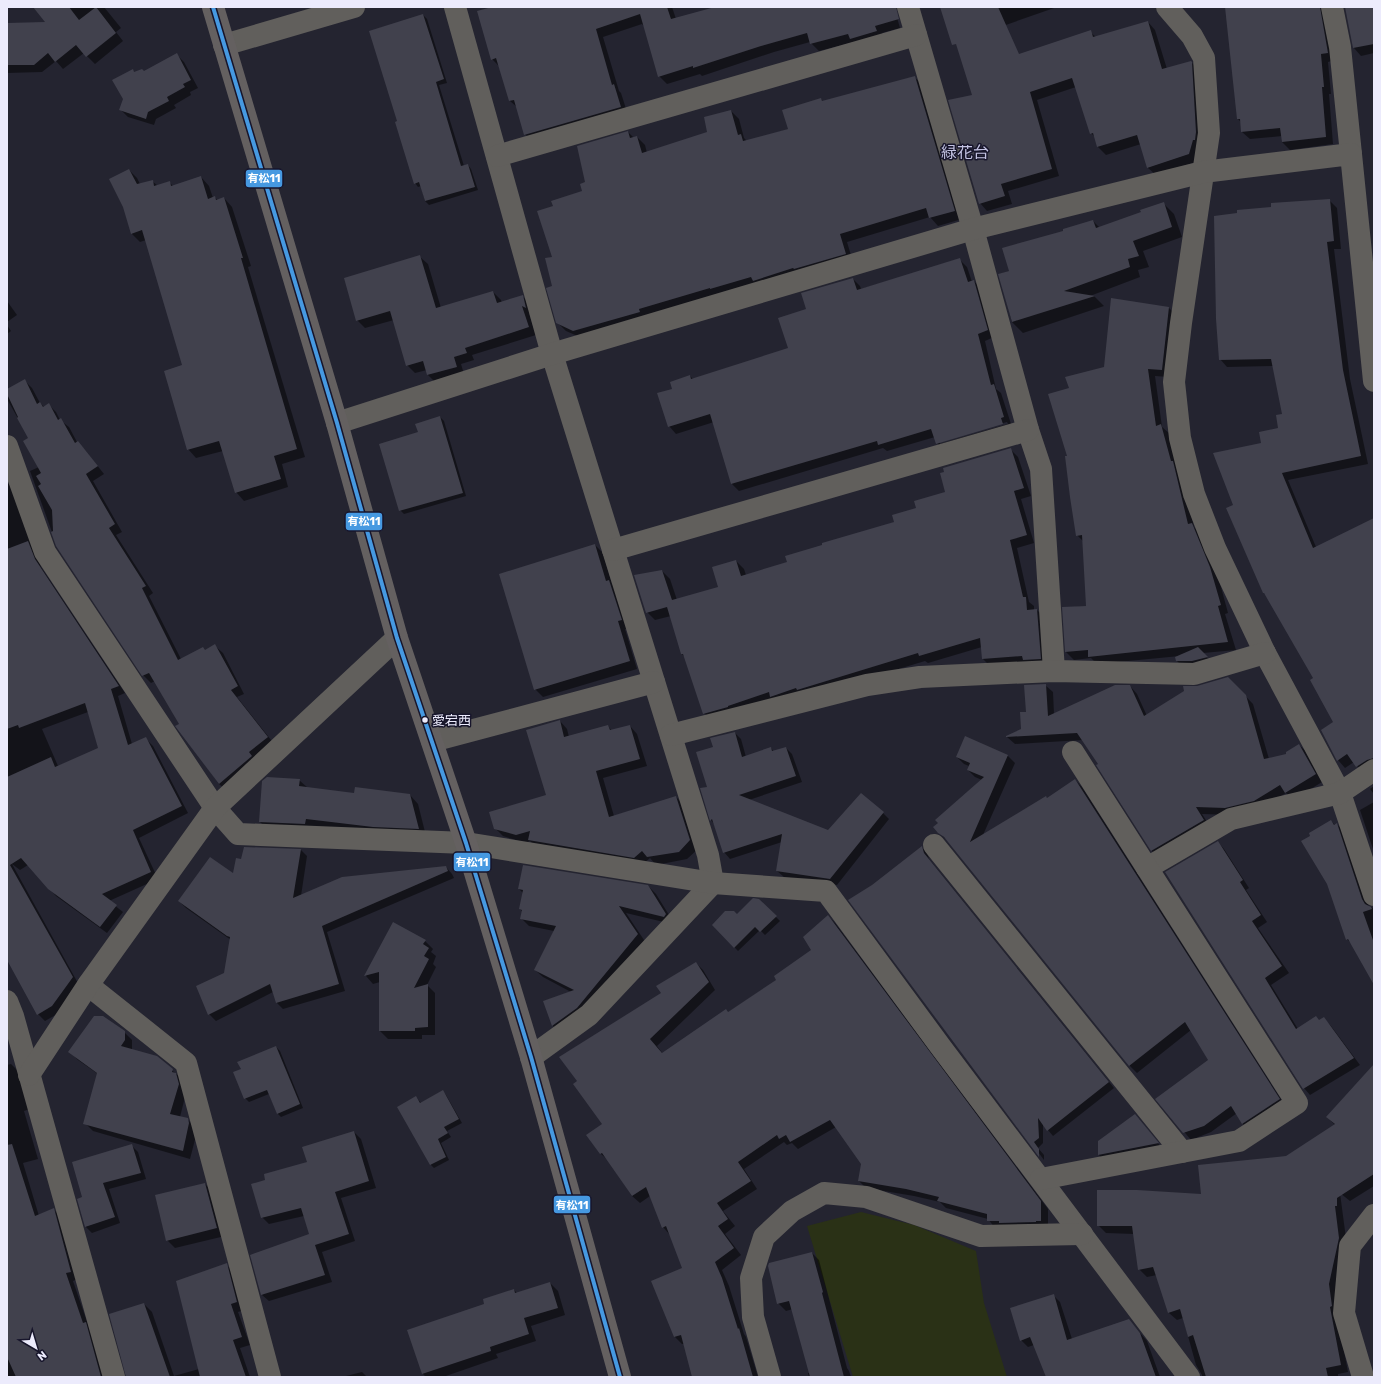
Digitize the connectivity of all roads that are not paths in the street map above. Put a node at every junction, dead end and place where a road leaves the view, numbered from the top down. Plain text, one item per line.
1 (213, 7) edge
2 (354, 7) edge
3 (455, 7) edge
4 (908, 7) edge
5 (1167, 7) edge
6 (1332, 7) edge
7 (916, 35) junction
8 (224, 45) junction
9 (1351, 154) junction
10 (497, 156) junction
11 (1203, 172) junction
12 (973, 229) junction
13 (552, 354) junction
14 (1374, 381) edge
15 (336, 423) junction
16 (1028, 430) junction
17 (7, 446) edge
18 (614, 550) junction
19 (397, 638) junction
20 (1265, 653) junction
21 (1054, 672) junction
22 (654, 682) junction
23 (671, 735) junction
24 (432, 741) junction
25 (1073, 752) dead end
26 (1374, 770) edge
27 (1340, 793) junction
28 (215, 808) junction
29 (466, 843) junction
30 (934, 845) dead end
31 (1147, 868) junction
32 (713, 883) junction
33 (1374, 895) edge
34 (88, 985) junction
35 (9, 1011) edge
36 (530, 1057) junction
37 (29, 1074) junction
38 (1182, 1152) junction
39 (1041, 1179) junction
40 (1374, 1216) edge
41 (1082, 1234) junction
42 (114, 1377) edge
43 (270, 1377) edge
44 (620, 1377) edge
45 (770, 1377) edge
46 (1189, 1377) edge
47 (1363, 1377) edge

1 - 8 main road
2 - 8 street
3 - 10 street
4 - 7 street
5 - 11 street
6 - 9 street
7 - 10 street
7 - 12 street
8 - 15 main road
9 - 11 street
9 - 14 street
10 - 13 street
11 - 12 street
11 - 20 street
12 - 13 street
12 - 16 street
13 - 15 street
13 - 18 street
15 - 19 main road
16 - 18 street
16 - 21 street
17 - 28 street
18 - 22 street
19 - 24 main road
19 - 28 street
20 - 21 street
20 - 27 street
21 - 23 street
22 - 23 street
22 - 24 street
23 - 32 street
24 - 29 main road
25 - 31 street
26 - 27 street
27 - 31 street
27 - 33 street
28 - 29 street
28 - 34 street
29 - 32 street
29 - 36 main road
30 - 38 street
31 - 38 street
32 - 36 street
32 - 39 street
34 - 37 street
34 - 43 street
35 - 37 street
36 - 44 main road
37 - 42 street
38 - 39 street
39 - 41 street
40 - 47 street
41 - 45 street
41 - 46 street

